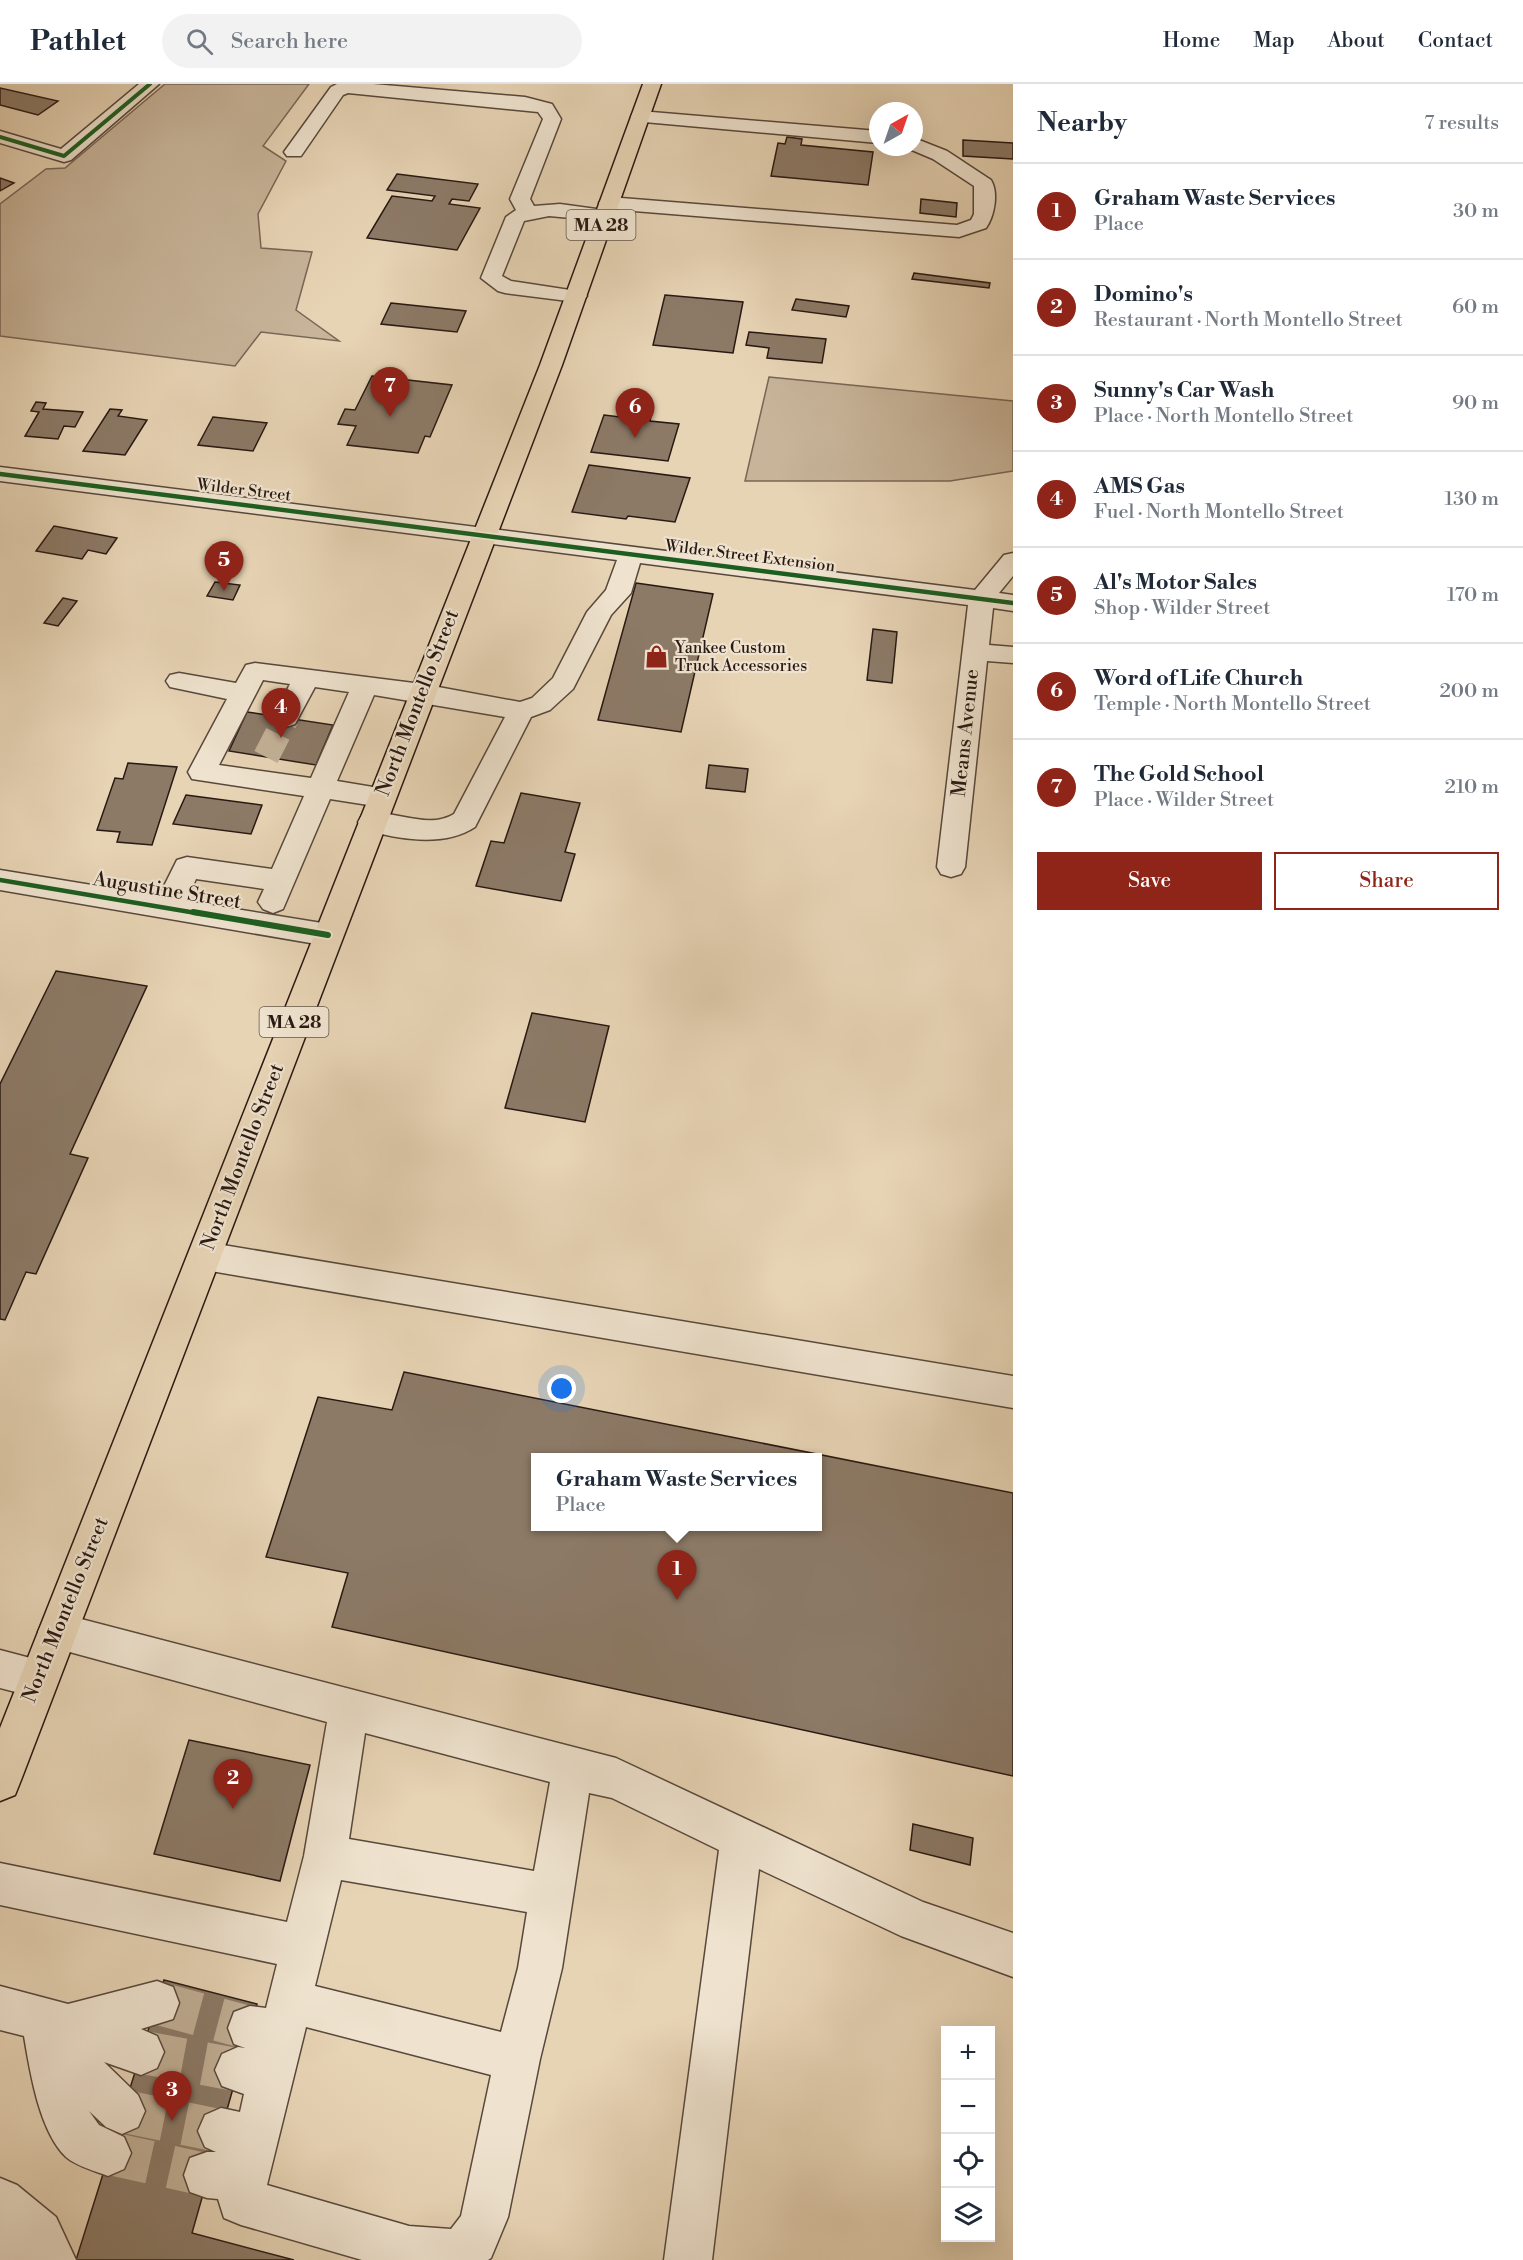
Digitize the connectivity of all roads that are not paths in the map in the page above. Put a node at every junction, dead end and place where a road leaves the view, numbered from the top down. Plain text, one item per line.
1 (150, 84) edge
2 (652, 84) edge
3 (640, 117) junction
4 (869, 136) edge
5 (0, 137) edge
6 (923, 148) edge
7 (294, 152) dead end
8 (607, 209) junction
9 (527, 212) junction
10 (576, 296) junction
11 (0, 474) edge
12 (484, 534) junction
13 (632, 554) junction
14 (1013, 560) edge
15 (981, 599) junction
16 (1013, 603) edge
17 (975, 652) junction
18 (1013, 655) edge
19 (306, 678) junction
20 (178, 681) dead end
21 (365, 686) junction
22 (243, 693) junction
23 (422, 693) junction
24 (521, 711) junction
25 (286, 718) tunnel mouth
26 (320, 788) junction
27 (377, 809) junction
28 (951, 867) dead end
29 (0, 880) edge
30 (281, 880) junction
31 (168, 908) junction
32 (265, 924) junction
33 (328, 935) junction
34 (205, 1256) junction
35 (1013, 1392) edge
36 (58, 1632) junction
37 (0, 1669) edge
38 (39, 1678) junction
39 (349, 1709) junction
40 (573, 1767) junction
41 (0, 1780) edge
42 (742, 1838) junction
43 (325, 1856) junction
44 (0, 1884) edge
45 (551, 1895) junction
46 (302, 1947) junction
47 (1013, 1955) edge
48 (157, 2003) tunnel mouth
49 (0, 2008) edge
50 (273, 2021) junction
51 (55, 2023) junction
52 (141, 2052) tunnel mouth
53 (517, 2059) junction
54 (122, 2111) tunnel mouth
55 (108, 2153) tunnel mouth
56 (0, 2202) edge
57 (0, 2248) edge
58 (36, 2260) edge
59 (52, 2260) edge
60 (688, 2260) edge

1 - 5 street
2 - 3 main road, MA 28
3 - 4 street
3 - 8 main road, MA 28
6 - 8 street
7 - 9 street
8 - 9 street
8 - 10 main road, MA 28
9 - 10 street
10 - 12 main road, North Montello Street / MA 28
11 - 12 street, Wilder Street
12 - 13 street, Wilder Street Extension
12 - 23 main road, North Montello Street / MA 28
13 - 15 street, Wilder Street Extension
13 - 24 street
14 - 15 street
15 - 16 street, Wilder Street Extension
15 - 17 street, Means Avenue
17 - 18 street
17 - 28 street, Means Avenue
19 - 21 street
19 - 22 street
19 - 25 street
20 - 22 street
21 - 23 street
21 - 26 street
22 - 26 street
23 - 24 street
23 - 27 main road, North Montello Street / MA 28
24 - 27 street
26 - 27 street
26 - 30 street
27 - 33 main road, North Montello Street / MA 28
29 - 31 street, Augustine Street
30 - 31 street
30 - 32 street
31 - 32 street, Augustine Street
32 - 33 street, Augustine Street
33 - 34 main road, North Montello Street / MA 28
34 - 35 street
34 - 36 main road, North Montello Street / MA 28
36 - 38 main road, North Montello Street / MA 28
36 - 39 street
37 - 38 street
38 - 41 main road, North Montello Street / MA 28
39 - 40 street
39 - 43 street
40 - 42 street
40 - 45 street
42 - 47 street
42 - 60 street
43 - 45 street
43 - 46 street
44 - 46 street
45 - 53 street
46 - 50 street
48 - 51 street
49 - 51 street
50 - 53 street
50 - 53 street
51 - 52 street
51 - 54 street
51 - 55 street
56 - 59 street
57 - 58 street

